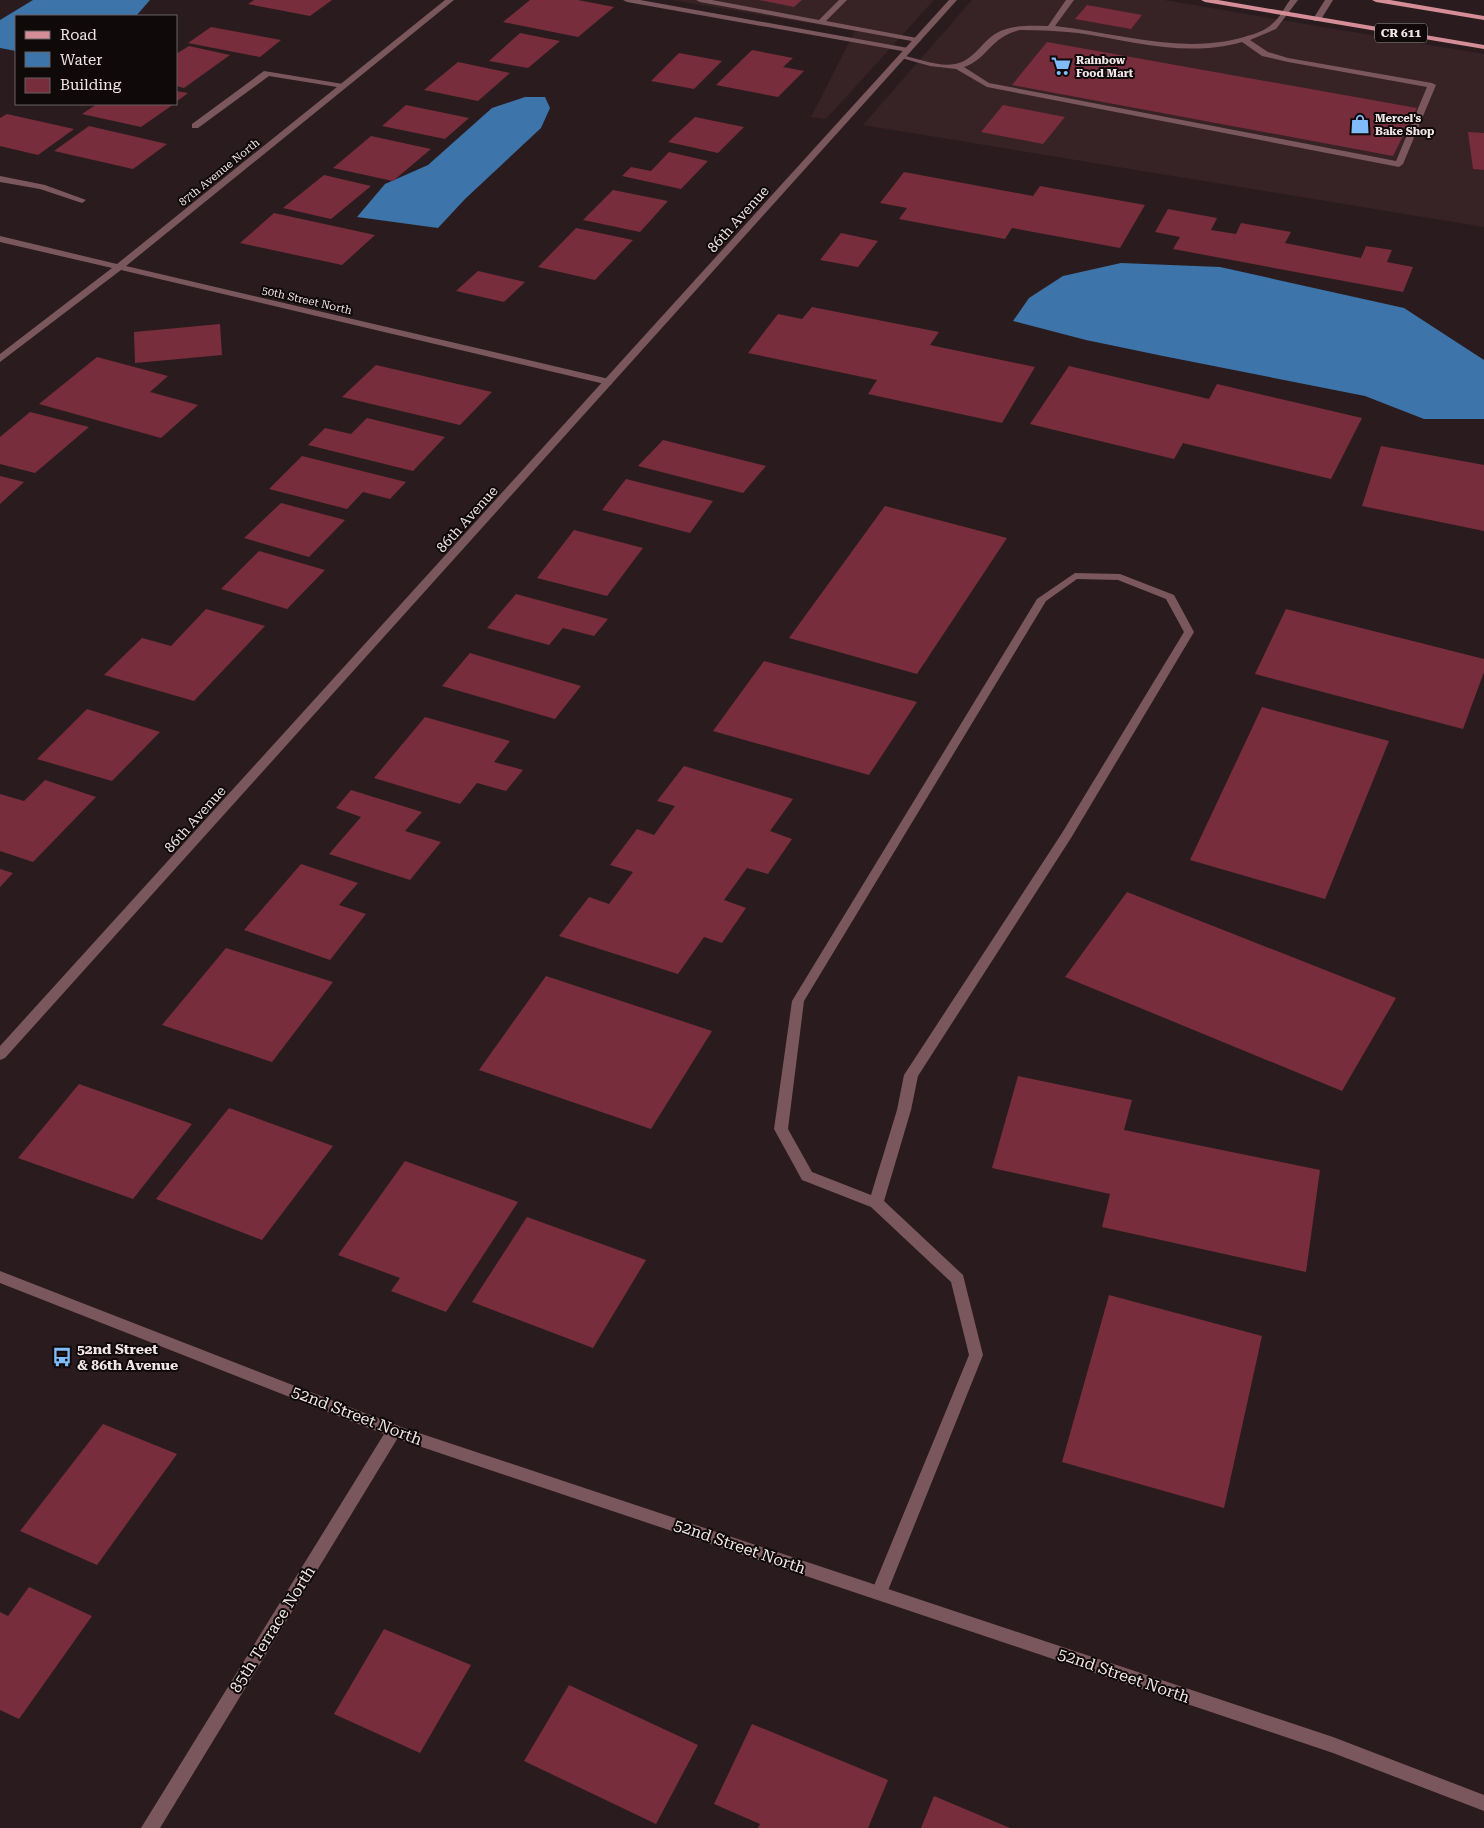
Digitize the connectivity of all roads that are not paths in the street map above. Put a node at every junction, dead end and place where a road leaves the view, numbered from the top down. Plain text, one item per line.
1 (450, 0) edge
2 (627, 0) edge
3 (700, 0) edge
4 (843, 0) edge
5 (953, 0) edge
6 (1070, 0) edge
7 (1205, 0) edge
8 (1294, 0) edge
9 (1329, 0) edge
10 (1376, 0) edge
11 (1285, 13) junction
12 (1484, 18) edge
13 (1317, 19) junction
14 (821, 22) junction
15 (1051, 26) junction
16 (917, 40) junction
17 (1244, 40) junction
18 (1484, 47) edge
19 (905, 54) junction
20 (957, 66) junction
21 (343, 86) junction
22 (195, 126) dead end
23 (0, 179) edge
24 (82, 200) dead end
25 (0, 239) edge
26 (118, 267) junction
27 (0, 359) edge
28 (609, 382) junction
29 (0, 1056) edge
30 (876, 1203) junction
31 (0, 1278) edge
32 (394, 1430) junction
33 (879, 1593) junction
34 (1484, 1803) edge
35 (150, 1828) edge

1 - 21 street, 87th Avenue North
2 - 19 street
3 - 14 street
4 - 14 street
5 - 16 street, 86th Avenue
6 - 15 street
7 - 11 main road, CR 611
8 - 11 street
9 - 13 street
10 - 12 main road, CR 611
11 - 13 main road, CR 611
11 - 17 street
13 - 18 main road, CR 611
14 - 16 street
15 - 17 street
15 - 20 street
16 - 19 street, 86th Avenue
17 - 20 street
19 - 20 street
19 - 28 street, 86th Avenue
21 - 22 street
21 - 26 street, 87th Avenue North
23 - 24 street
25 - 26 street, 50th Street North
26 - 27 street, 87th Avenue North
26 - 28 street, 50th Street North
28 - 29 street, 86th Avenue
30 - 30 street
30 - 33 street
31 - 32 street, 52nd Street North
32 - 33 street, 52nd Street North
32 - 35 street, 85th Terrace North
33 - 34 street, 52nd Street North

